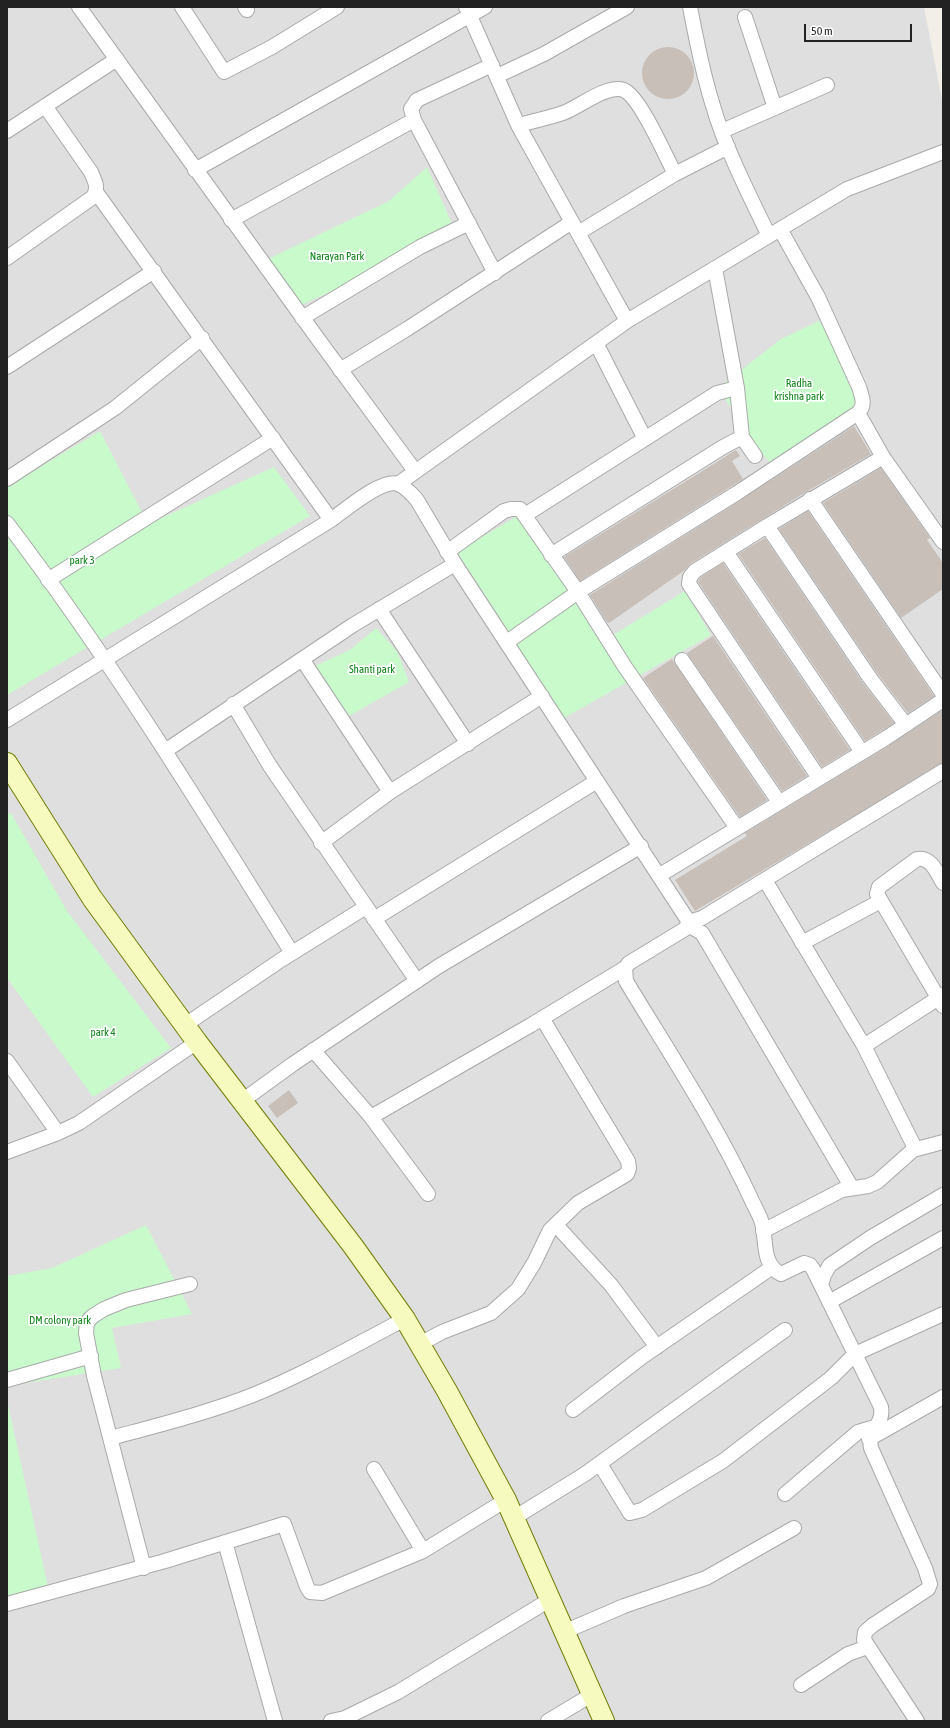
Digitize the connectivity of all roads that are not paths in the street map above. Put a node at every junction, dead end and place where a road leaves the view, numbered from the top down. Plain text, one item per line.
1 (79, 7) edge
2 (182, 7) edge
3 (336, 7) edge
4 (485, 7) edge
5 (627, 7) edge
6 (690, 7) edge
7 (468, 11) edge
8 (745, 17) dead end
9 (117, 59) junction
10 (495, 70) junction
11 (827, 85) dead end
12 (45, 106) junction
13 (775, 108) junction
14 (414, 120) junction
15 (518, 125) junction
16 (7, 131) edge
17 (722, 131) junction
18 (728, 147) junction
19 (943, 152) edge
20 (195, 170) junction
21 (675, 174) junction
22 (96, 192) junction
23 (231, 220) junction
24 (469, 223) junction
25 (575, 227) junction
26 (774, 232) junction
27 (7, 258) edge
28 (715, 268) junction
29 (154, 271) junction
30 (495, 272) junction
31 (302, 318) junction
32 (627, 321) junction
33 (202, 338) junction
34 (596, 343) junction
35 (7, 367) edge
36 (340, 370) junction
37 (737, 388) junction
38 (858, 413) junction
39 (742, 437) junction
40 (273, 438) junction
41 (645, 439) junction
42 (755, 456) dead end
43 (883, 457) junction
44 (415, 471) junction
45 (7, 479) edge
46 (398, 484) junction
47 (810, 500) junction
48 (526, 515) junction
49 (331, 520) junction
50 (7, 523) edge
51 (767, 526) junction
52 (943, 542) edge
53 (447, 552) junction
54 (726, 552) junction
55 (551, 555) junction
56 (455, 564) junction
57 (48, 580) junction
58 (578, 592) junction
59 (379, 609) junction
60 (506, 642) junction
61 (105, 659) junction
62 (302, 659) junction
63 (682, 660) dead end
64 (943, 694) edge
65 (542, 696) junction
66 (943, 700) edge
67 (233, 704) junction
68 (7, 720) edge
69 (906, 724) junction
70 (468, 744) junction
71 (165, 751) junction
72 (862, 752) junction
73 (7, 763) edge
74 (943, 771) edge
75 (819, 778) junction
76 (598, 781) junction
77 (390, 792) junction
78 (779, 802) junction
79 (737, 828) junction
80 (322, 843) junction
81 (641, 846) junction
82 (938, 865) edge
83 (660, 876) junction
84 (765, 880) junction
85 (943, 883) edge
86 (878, 900) junction
87 (366, 907) junction
88 (374, 919) junction
89 (688, 923) junction
90 (802, 943) junction
91 (292, 953) junction
92 (625, 968) junction
93 (417, 981) junction
94 (941, 999) edge
95 (542, 1018) junction
96 (185, 1026) junction
97 (197, 1042) junction
98 (864, 1046) junction
99 (313, 1050) junction
100 (7, 1061) edge
101 (242, 1101) junction
102 (371, 1116) junction
103 (58, 1133) junction
104 (943, 1142) edge
105 (913, 1150) junction
106 (7, 1152) edge
107 (852, 1188) junction
108 (428, 1194) dead end
109 (943, 1195) edge
110 (556, 1225) junction
111 (764, 1231) junction
112 (943, 1238) edge
113 (771, 1266) junction
114 (190, 1284) dead end
115 (821, 1286) junction
116 (829, 1302) junction
117 (943, 1314) edge
118 (405, 1319) junction
119 (785, 1330) dead end
120 (420, 1344) junction
121 (657, 1347) junction
122 (854, 1354) junction
123 (91, 1356) junction
124 (7, 1380) edge
125 (943, 1397) edge
126 (574, 1410) dead end
127 (872, 1434) junction
128 (111, 1438) junction
129 (600, 1464) junction
130 (374, 1469) dead end
131 (785, 1494) dead end
132 (506, 1500) junction
133 (514, 1518) junction
134 (794, 1528) dead end
135 (225, 1542) junction
136 (423, 1550) junction
137 (144, 1568) junction
138 (551, 1599) junction
139 (7, 1604) edge
140 (566, 1631) junction
141 (866, 1645) junction
142 (801, 1685) dead end
143 (593, 1694) junction
144 (275, 1721) edge
145 (331, 1721) edge
146 (548, 1721) edge
147 (604, 1721) edge
148 (917, 1721) edge

1 - 9 street
2 - 3 street
4 - 7 street
5 - 10 street
6 - 17 street
7 - 10 street
7 - 20 street
8 - 13 street
9 - 12 street
9 - 20 street
10 - 14 street
10 - 15 street
11 - 13 street
12 - 16 street
12 - 22 street
13 - 17 street
14 - 23 street
14 - 24 street
15 - 21 street
15 - 25 street
17 - 18 street
18 - 21 street
18 - 26 street
19 - 26 street
20 - 23 street
21 - 25 street
22 - 27 street
22 - 29 street
23 - 31 street
24 - 30 street
24 - 31 street
25 - 30 street
25 - 32 street
26 - 28 street
26 - 38 street
28 - 32 street
28 - 37 street
29 - 33 street
29 - 35 street
30 - 36 street
31 - 36 street
32 - 34 street
33 - 40 street
33 - 45 street
34 - 41 street
34 - 44 street
36 - 44 street
37 - 39 street
37 - 41 street
38 - 43 street
38 - 58 street
39 - 42 street
39 - 55 street
40 - 49 street
40 - 57 street
41 - 48 street
43 - 47 street
43 - 52 street
44 - 46 street
46 - 49 street
46 - 53 street
47 - 51 street
47 - 64 street
48 - 53 street
48 - 55 street
49 - 61 street
50 - 57 street
51 - 54 street
51 - 69 street
53 - 56 street
54 - 72 street
54 - 75 street
55 - 58 street
56 - 59 street
56 - 60 street
57 - 61 street
58 - 60 street
58 - 79 street
59 - 62 street
59 - 70 street
60 - 65 street
61 - 68 street
61 - 71 street
62 - 67 street
62 - 77 street
63 - 78 street
65 - 70 street
65 - 76 street
66 - 69 street
67 - 71 street
67 - 80 street
69 - 72 street
70 - 77 street
71 - 91 street
72 - 75 street
73 - 96 street
74 - 84 street
75 - 78 street
76 - 81 street
76 - 88 street
77 - 80 street
78 - 79 street
79 - 83 street
80 - 87 street
81 - 83 street
81 - 93 street
82 - 85 street
82 - 86 street
83 - 89 street
84 - 89 street
84 - 90 street
86 - 90 street
86 - 94 street
87 - 88 street
87 - 91 street
88 - 93 street
89 - 92 street
89 - 107 street
90 - 98 street
91 - 96 street
92 - 95 street
92 - 111 street
93 - 99 street
94 - 98 street
95 - 102 street
95 - 110 street
96 - 97 street
97 - 101 street
97 - 103 street
98 - 105 street
99 - 101 street
99 - 102 street
100 - 103 street
101 - 118 street
102 - 108 street
103 - 106 street
104 - 105 street
105 - 107 street
107 - 111 street
109 - 115 street
110 - 120 street
110 - 121 street
111 - 113 street
112 - 116 street
113 - 115 street
113 - 121 street
114 - 123 street
115 - 116 street
116 - 122 street
117 - 122 street
118 - 120 street
118 - 128 street
119 - 129 street
120 - 132 street
121 - 126 street
122 - 127 street
122 - 129 street
123 - 124 street
123 - 128 street
125 - 127 street
127 - 131 street
127 - 141 street
128 - 137 street
129 - 133 street
130 - 136 street
132 - 133 street
132 - 136 street
133 - 138 street
134 - 140 street
135 - 136 street
135 - 137 street
135 - 144 street
137 - 139 street
138 - 140 street
138 - 145 street
140 - 143 street
141 - 142 street
141 - 148 street
143 - 146 street
143 - 147 street

